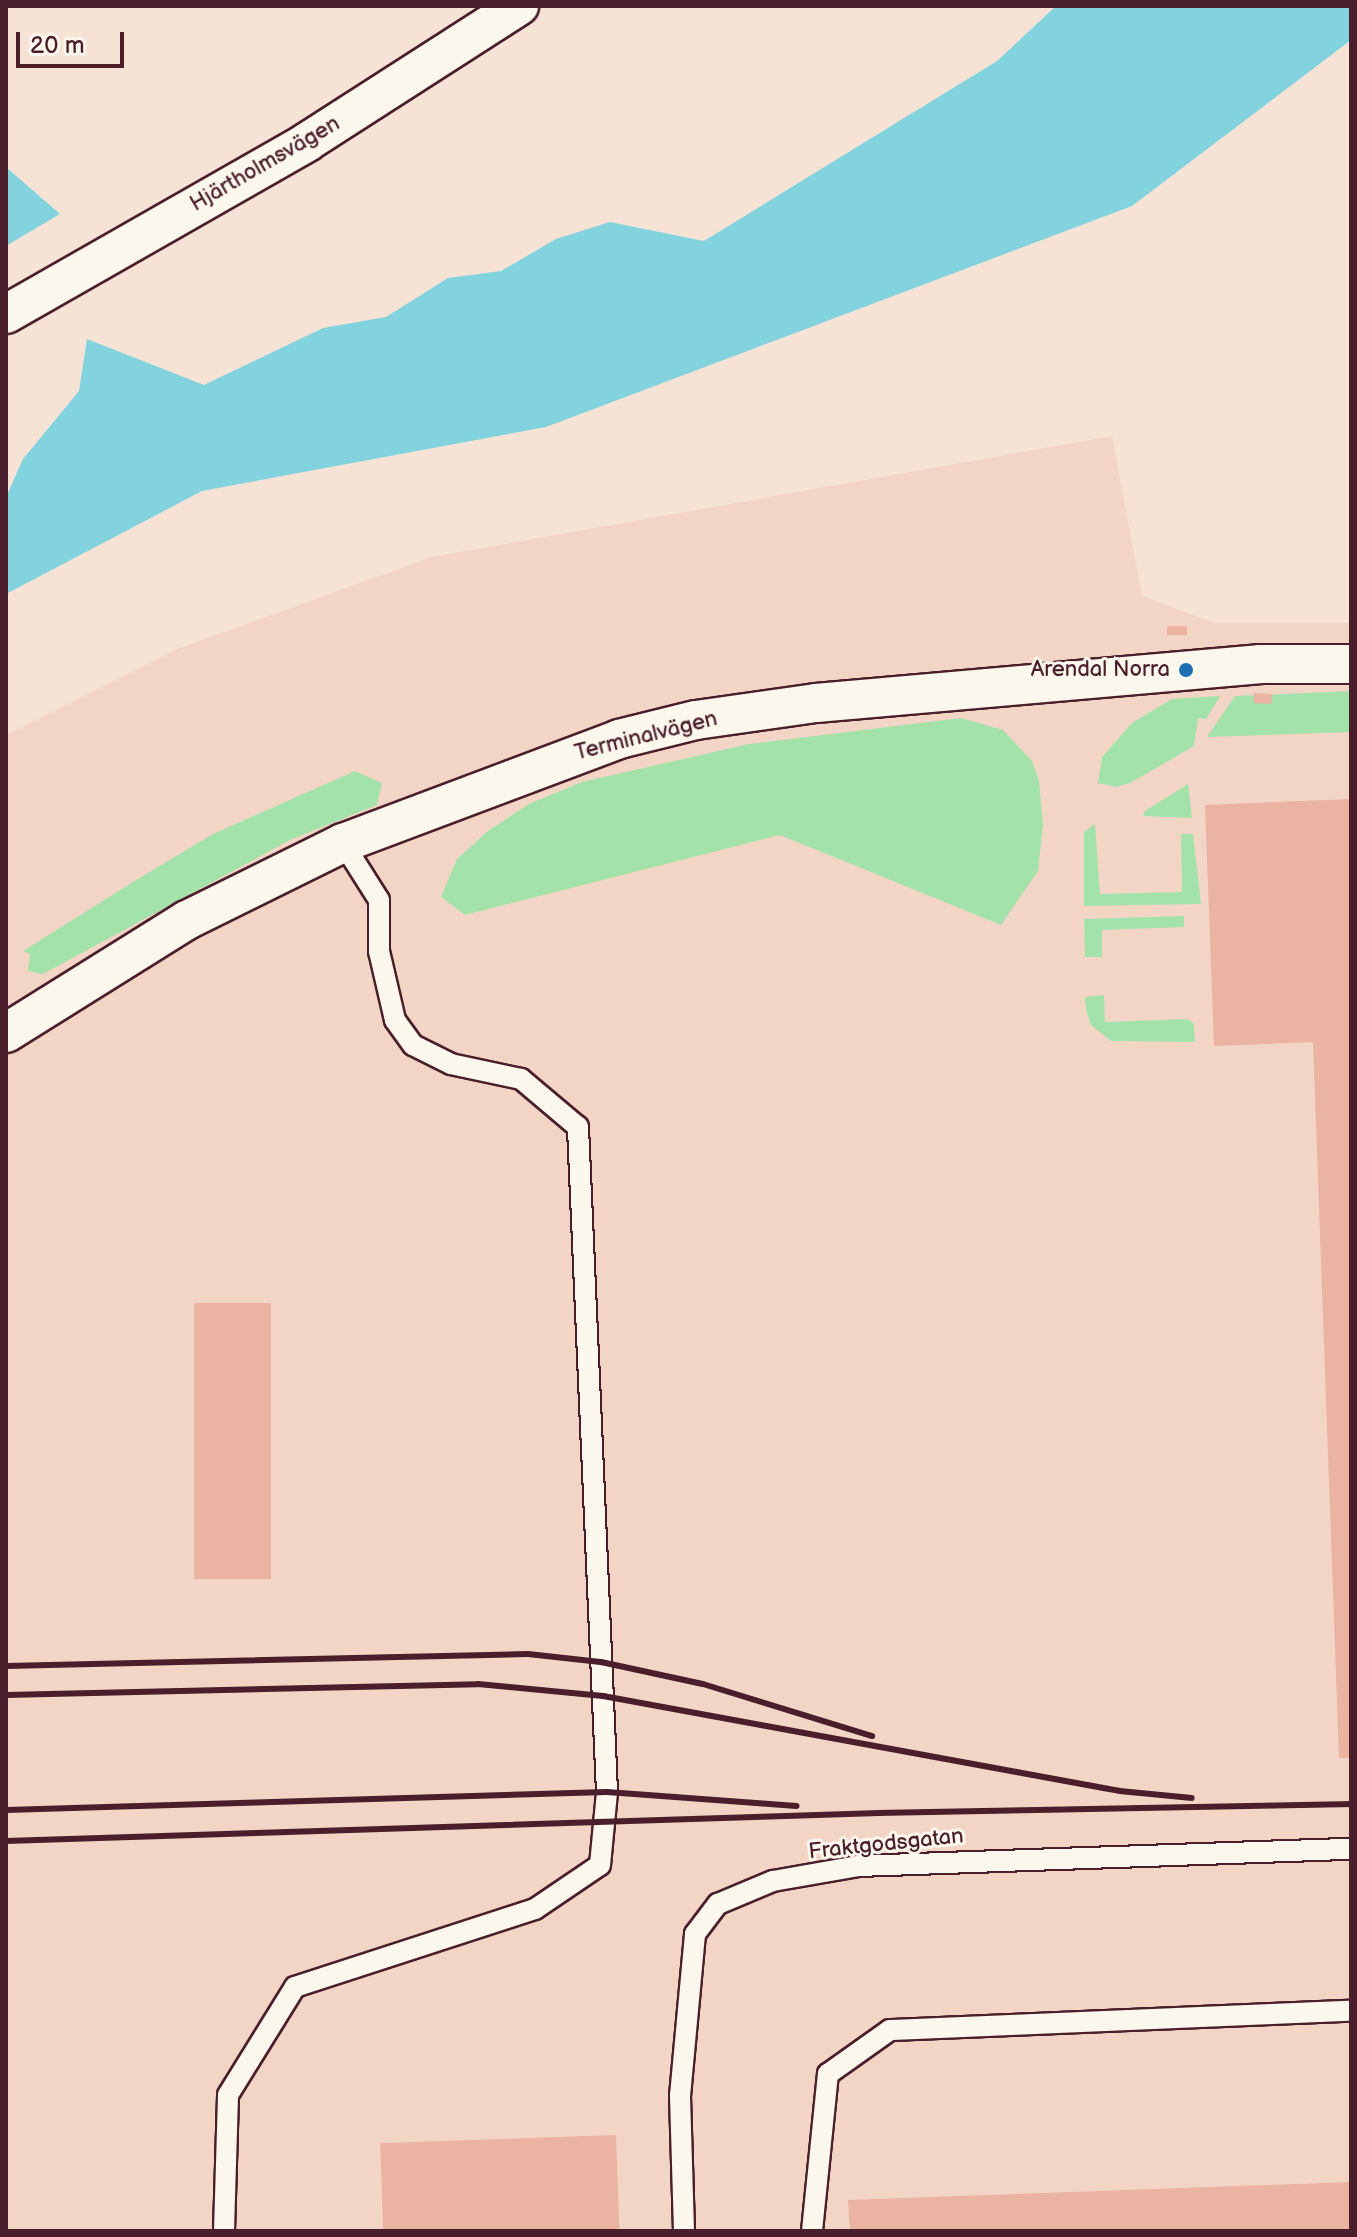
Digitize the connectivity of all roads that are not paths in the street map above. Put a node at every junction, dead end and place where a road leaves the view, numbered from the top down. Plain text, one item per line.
1 (519, 6) edge
2 (6, 314) edge
3 (1351, 664) edge
4 (343, 843) junction
5 (6, 1033) edge
6 (1351, 1849) edge
7 (1351, 2011) edge
8 (224, 2231) edge
9 (684, 2231) edge
10 (812, 2231) edge

1 - 2 street, Hjärtholmsvägen
3 - 4 street, Terminalvägen
4 - 5 street, Terminalvägen
4 - 8 lane
6 - 9 lane, Fraktgodsgatan
7 - 10 lane

